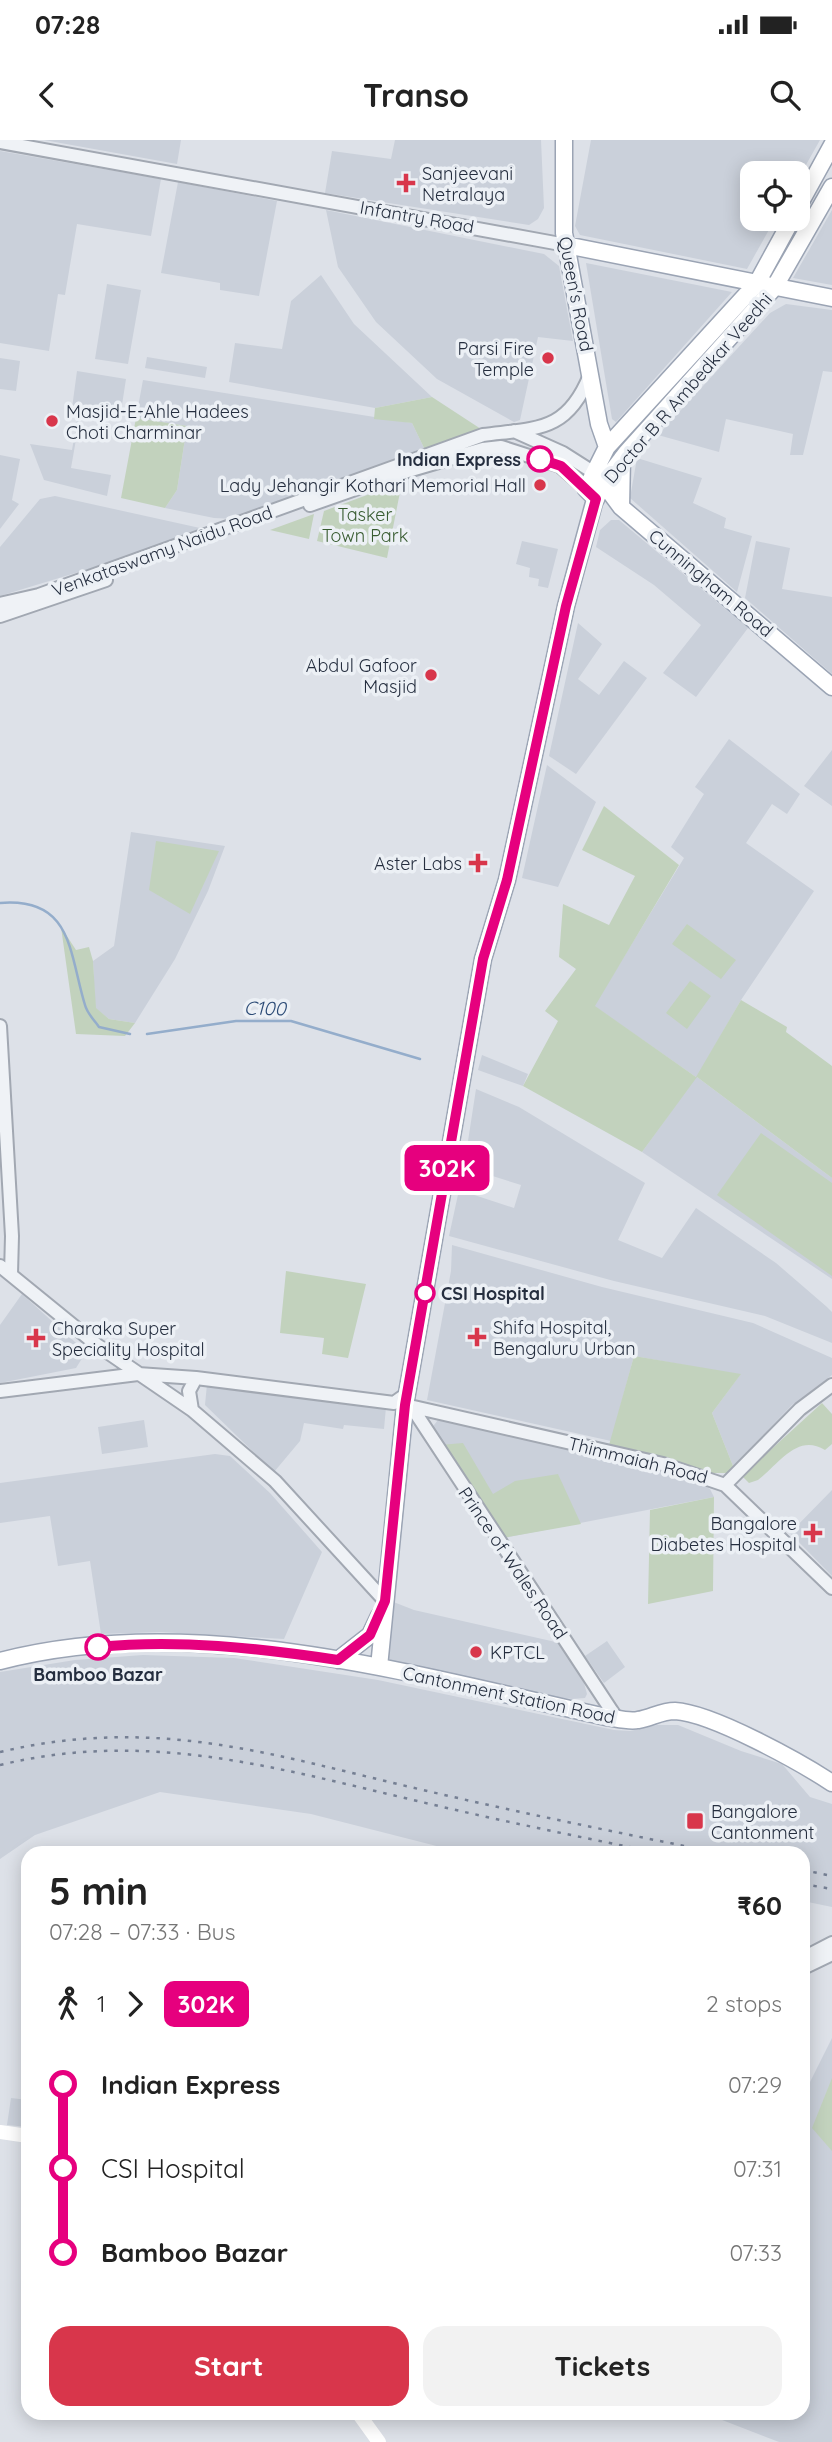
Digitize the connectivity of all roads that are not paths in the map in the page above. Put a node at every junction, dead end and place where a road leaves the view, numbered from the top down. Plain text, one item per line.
1 (0, 142) edge
2 (566, 142) edge
3 (832, 145) edge
4 (810, 185) edge
5 (832, 187) edge
6 (785, 231) edge
7 (566, 245) junction
8 (757, 283) junction
9 (774, 288) junction
10 (832, 298) edge
11 (590, 374) junction
12 (514, 431) junction
13 (607, 447) junction
14 (622, 458) junction
15 (600, 478) junction
16 (592, 497) junction
17 (621, 507) junction
18 (0, 604) edge
19 (0, 616) edge
20 (832, 687) edge
21 (0, 1026) edge
22 (5, 1270) edge
23 (138, 1374) junction
24 (196, 1378) junction
25 (832, 1385) edge
26 (0, 1391) edge
27 (408, 1401) junction
28 (192, 1410) junction
29 (724, 1485) junction
30 (832, 1588) edge
31 (385, 1601) junction
32 (338, 1660) junction
33 (0, 1661) edge
34 (379, 1667) junction
35 (617, 1718) junction
36 (832, 1783) edge
37 (832, 1943) edge
38 (810, 1954) edge
39 (832, 1954) edge
40 (810, 1965) edge
41 (0, 2132) edge
42 (21, 2135) edge
43 (0, 2142) edge
44 (21, 2145) edge
45 (363, 2420) edge
46 (379, 2442) edge

1 - 7 street, Infantry Road
2 - 7 main road, Queen's Road
3 - 4 main road
5 - 9 main road, Doctor B R Ambedkar Veedhi
6 - 8 main road, Doctor B R Ambedkar Veedhi
7 - 8 main road, Infantry Road
7 - 11 main road, Queen's Road
8 - 9 main road, Infantry Road
8 - 13 main road, Doctor B R Ambedkar Veedhi
9 - 10 main road, Infantry Road
9 - 14 main road, Doctor B R Ambedkar Veedhi
11 - 12 street, Venkataswamy Naidu Road
11 - 13 main road, Queen's Road
12 - 15 street
12 - 18 street, Venkataswamy Naidu Road
13 - 14 main road
13 - 15 main road, Doctor B R Ambedkar Veedhi
14 - 15 main road, Doctor B R Ambedkar Veedhi
14 - 17 main road
15 - 16 main road, Doctor B R Ambedkar Veedhi
15 - 17 main road, Cunningham Road
16 - 17 main road
16 - 19 street, Venkataswamy Naidu Road
16 - 27 main road
17 - 20 main road, Cunningham Road
21 - 22 street
22 - 23 street
23 - 24 street, Thimmaiah Road
23 - 26 street, Thimmaiah Road
23 - 28 street
24 - 27 street, Thimmaiah Road
24 - 28 street
25 - 29 street
27 - 29 street, Thimmaiah Road
27 - 31 main road
27 - 35 street, Prince of Wales Road
28 - 31 street
29 - 30 street, Thimmaiah Road
31 - 32 main road
31 - 34 main road
32 - 33 main road, Cantonment Station Road
32 - 34 main road, Cantonment Station Road
34 - 35 main road, Cantonment Station Road
35 - 36 main road, Cantonment Station Road
37 - 38 street
39 - 40 street
41 - 42 main road
43 - 44 main road
45 - 46 main road

